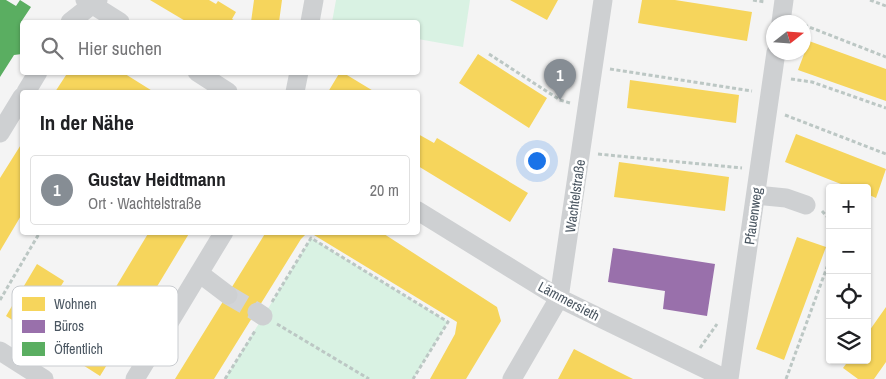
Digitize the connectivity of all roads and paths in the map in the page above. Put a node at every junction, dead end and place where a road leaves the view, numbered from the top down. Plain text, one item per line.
1 (314, 0) edge
2 (603, 0) edge
3 (784, 0) edge
4 (870, 0) edge
5 (92, 2) edge
6 (886, 6) edge
7 (782, 15) edge
8 (72, 20) edge
9 (117, 20) edge
10 (310, 20) edge
11 (811, 28) edge
12 (489, 54) dead end
13 (886, 57) edge
14 (775, 60) edge
15 (594, 66) junction
16 (36, 75) edge
17 (202, 75) edge
18 (298, 75) edge
19 (27, 90) edge
20 (225, 90) edge
21 (295, 90) edge
22 (770, 93) junction
23 (20, 100) edge
24 (886, 108) edge
25 (587, 109) junction
26 (0, 133) edge
27 (581, 152) junction
28 (886, 154) edge
29 (760, 169) junction
30 (756, 195) junction
31 (806, 205) dead end
32 (420, 212) edge
33 (38, 235) edge
34 (222, 235) edge
35 (310, 238) dead end
36 (826, 270) edge
37 (199, 273) junction
38 (228, 295) tunnel mouth
39 (559, 298) junction
40 (0, 300) edge
41 (178, 308) edge
42 (260, 314) tunnel mouth
43 (0, 351) edge
44 (12, 359) edge
45 (24, 366) edge
46 (143, 366) edge
47 (44, 379) edge
48 (135, 379) edge
49 (369, 379) edge
50 (413, 379) edge
51 (512, 379) edge
52 (728, 379) edge
53 (786, 379) edge

1 - 10 street
2 - 15 street, Wachtelstraße
3 - 7 street
4 - 6 path
5 - 8 street
5 - 9 street
11 - 13 path
12 - 25 path
14 - 22 street, Pfauenweg
15 - 22 path
15 - 25 street, Wachtelstraße
16 - 19 street
17 - 20 street
18 - 21 street
22 - 24 path
22 - 28 path
22 - 29 street, Pfauenweg
23 - 26 street
25 - 27 street, Wachtelstraße
27 - 29 path
27 - 39 street, Wachtelstraße
29 - 30 street, Pfauenweg
30 - 31 street
30 - 52 street, Pfauenweg
32 - 39 street, Lämmersieth
33 - 40 path
34 - 37 street
35 - 50 path
36 - 53 path
37 - 38 street
37 - 41 street
39 - 51 street, Wachtelstraße
39 - 52 street, Lämmersieth
42 - 49 path
43 - 44 street
45 - 47 street
46 - 48 street

